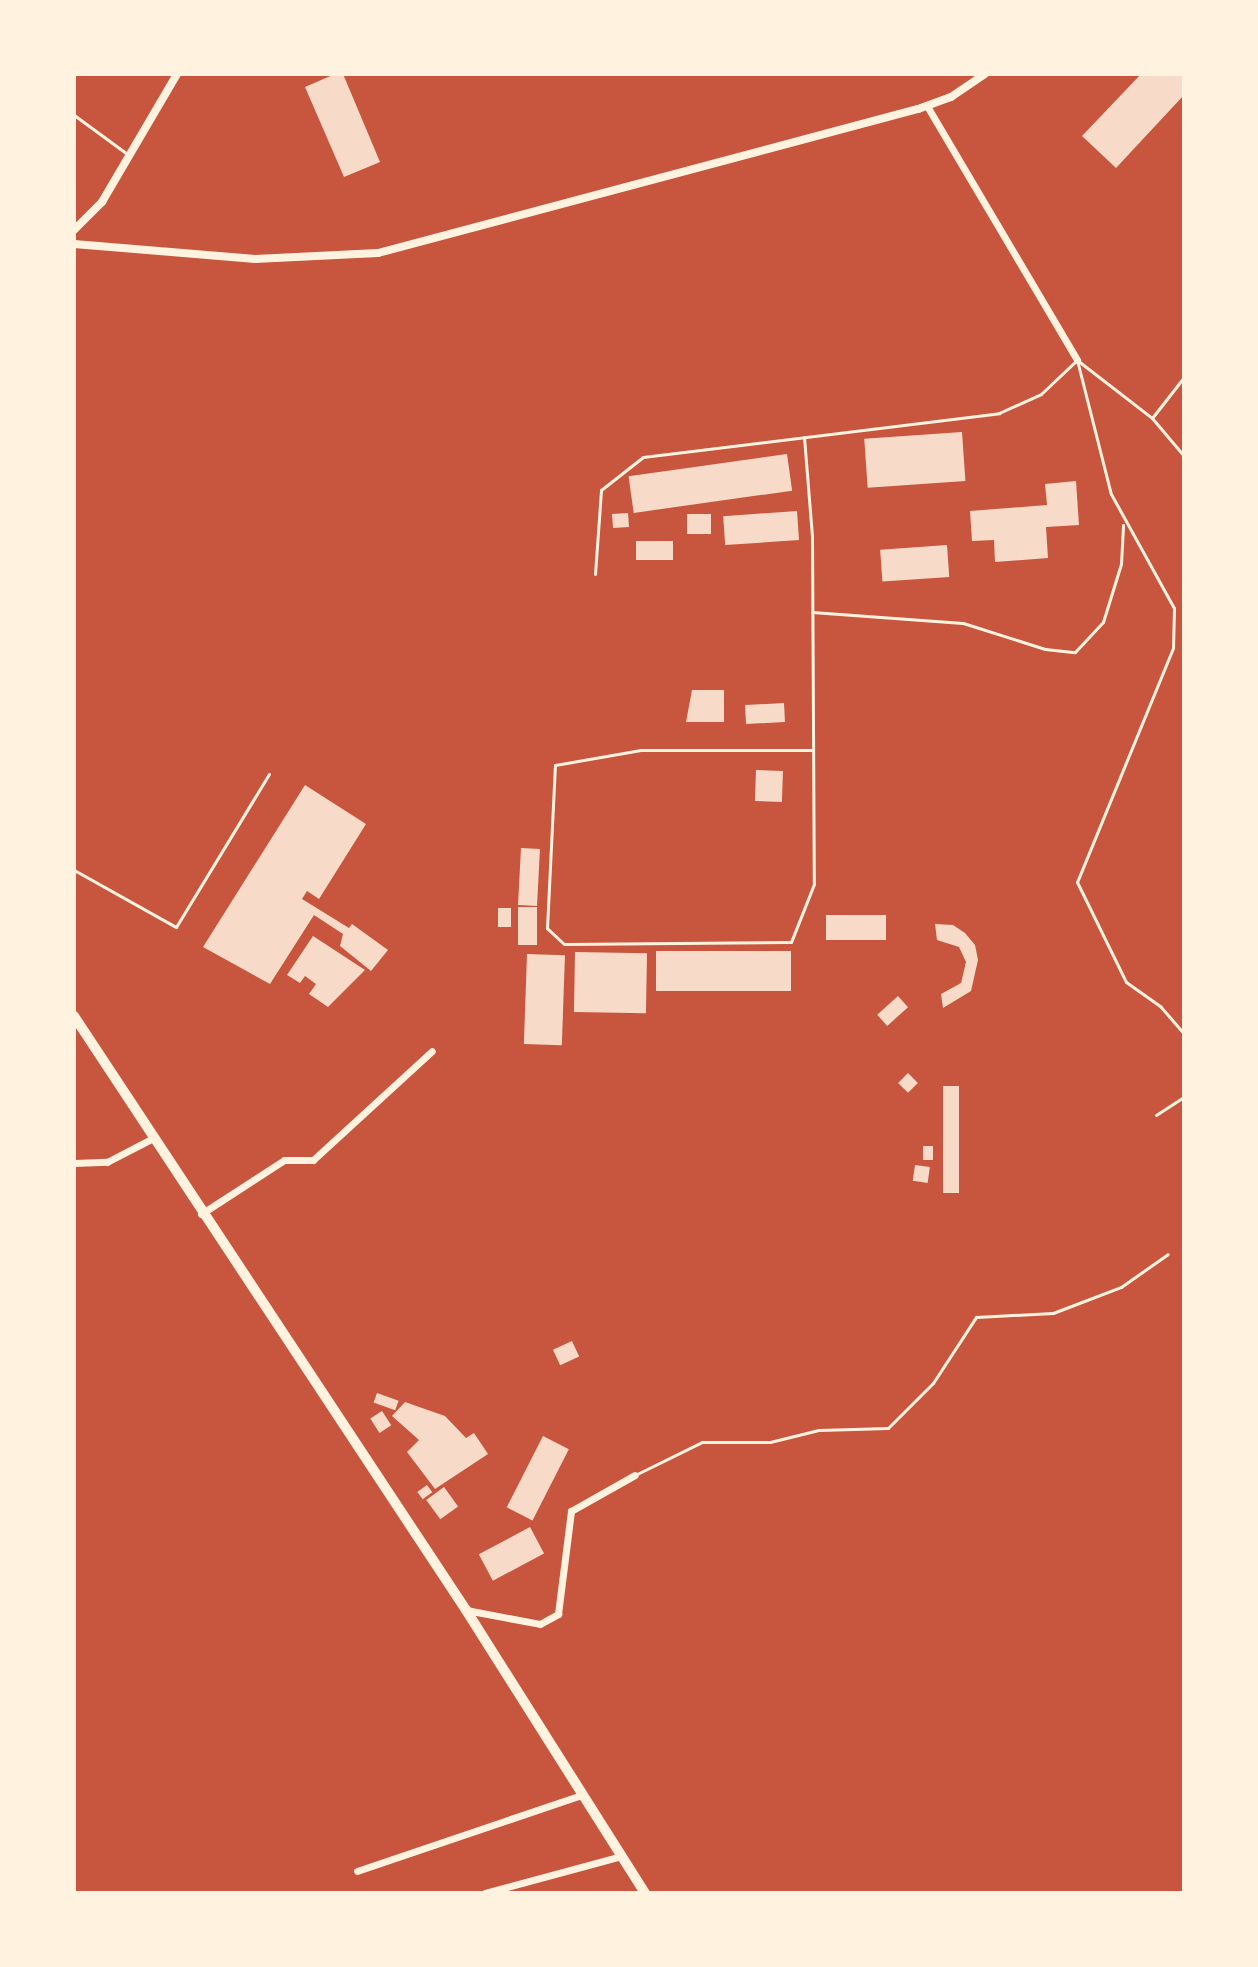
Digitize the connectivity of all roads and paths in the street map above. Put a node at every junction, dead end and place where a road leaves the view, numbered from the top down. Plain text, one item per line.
1 (177, 74) edge
2 (985, 74) edge
3 (927, 106) junction
4 (74, 115) edge
5 (130, 156) junction
6 (74, 230) edge
7 (74, 244) edge
8 (1077, 360) junction
9 (1184, 377) edge
10 (1152, 418) junction
11 (804, 437) junction
12 (1184, 456) edge
13 (1123, 524) junction
14 (595, 574) dead end
15 (812, 612) junction
16 (813, 750) junction
17 (269, 774) dead end
18 (74, 870) edge
19 (74, 1016) edge
20 (1184, 1034) edge
21 (432, 1051) dead end
22 (1184, 1097) edge
23 (1156, 1115) dead end
24 (155, 1137) junction
25 (74, 1163) edge
26 (201, 1214) junction
27 (1168, 1254) dead end
28 (635, 1475) joint
29 (466, 1610) junction
30 (581, 1795) junction
31 (621, 1856) junction
32 (357, 1871) dead end
33 (485, 1893) edge
34 (645, 1893) edge

1 - 5 street
2 - 3 street
3 - 7 street
3 - 8 street
4 - 5 lane
5 - 6 street
8 - 10 lane
8 - 11 lane
8 - 13 lane
9 - 10 lane
10 - 12 lane
11 - 14 lane
11 - 15 lane
13 - 15 lane
13 - 20 lane
15 - 16 lane
16 - 16 lane
17 - 18 lane
19 - 24 main road
21 - 26 street
22 - 23 lane
24 - 25 street
24 - 26 main road
26 - 29 main road
27 - 28 lane
28 - 29 street
29 - 30 main road
30 - 31 main road
30 - 32 street
31 - 33 street
31 - 34 main road

